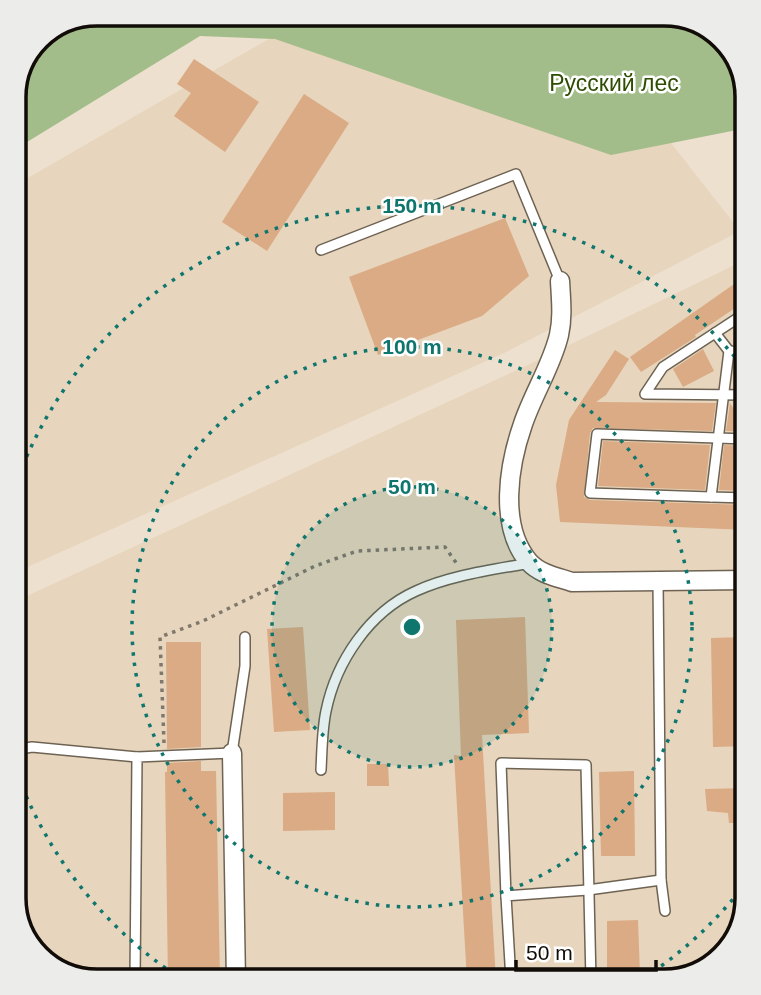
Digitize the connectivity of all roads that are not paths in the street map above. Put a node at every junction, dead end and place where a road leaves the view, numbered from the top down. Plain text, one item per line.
1 (321, 250) dead end
2 (560, 282) joint
3 (735, 320) edge
4 (715, 333) junction
5 (729, 351) junction
6 (735, 351) edge
7 (723, 394) junction
8 (735, 394) edge
9 (718, 438) junction
10 (735, 439) edge
11 (711, 497) junction
12 (735, 498) edge
13 (530, 563) junction
14 (735, 580) edge
15 (658, 581) junction
16 (245, 638) dead end
17 (26, 748) edge
18 (232, 753) junction
19 (137, 757) junction
20 (321, 770) dead end
21 (661, 880) junction
22 (589, 890) junction
23 (506, 896) junction
24 (665, 911) dead end
25 (135, 969) edge
26 (236, 969) edge
27 (510, 969) edge
28 (591, 969) edge

1 - 2 lane
2 - 13 street
3 - 4 lane
4 - 5 lane
4 - 7 lane
5 - 6 lane
5 - 7 lane
7 - 8 lane
7 - 9 lane
9 - 10 lane
9 - 11 lane
9 - 11 lane
11 - 12 lane
13 - 15 street
13 - 20 lane
14 - 15 street
15 - 21 lane
16 - 18 lane
17 - 19 lane
18 - 19 lane
18 - 26 street
19 - 25 lane
21 - 22 lane
21 - 24 lane
22 - 23 lane
22 - 23 lane
22 - 28 lane
23 - 27 lane

